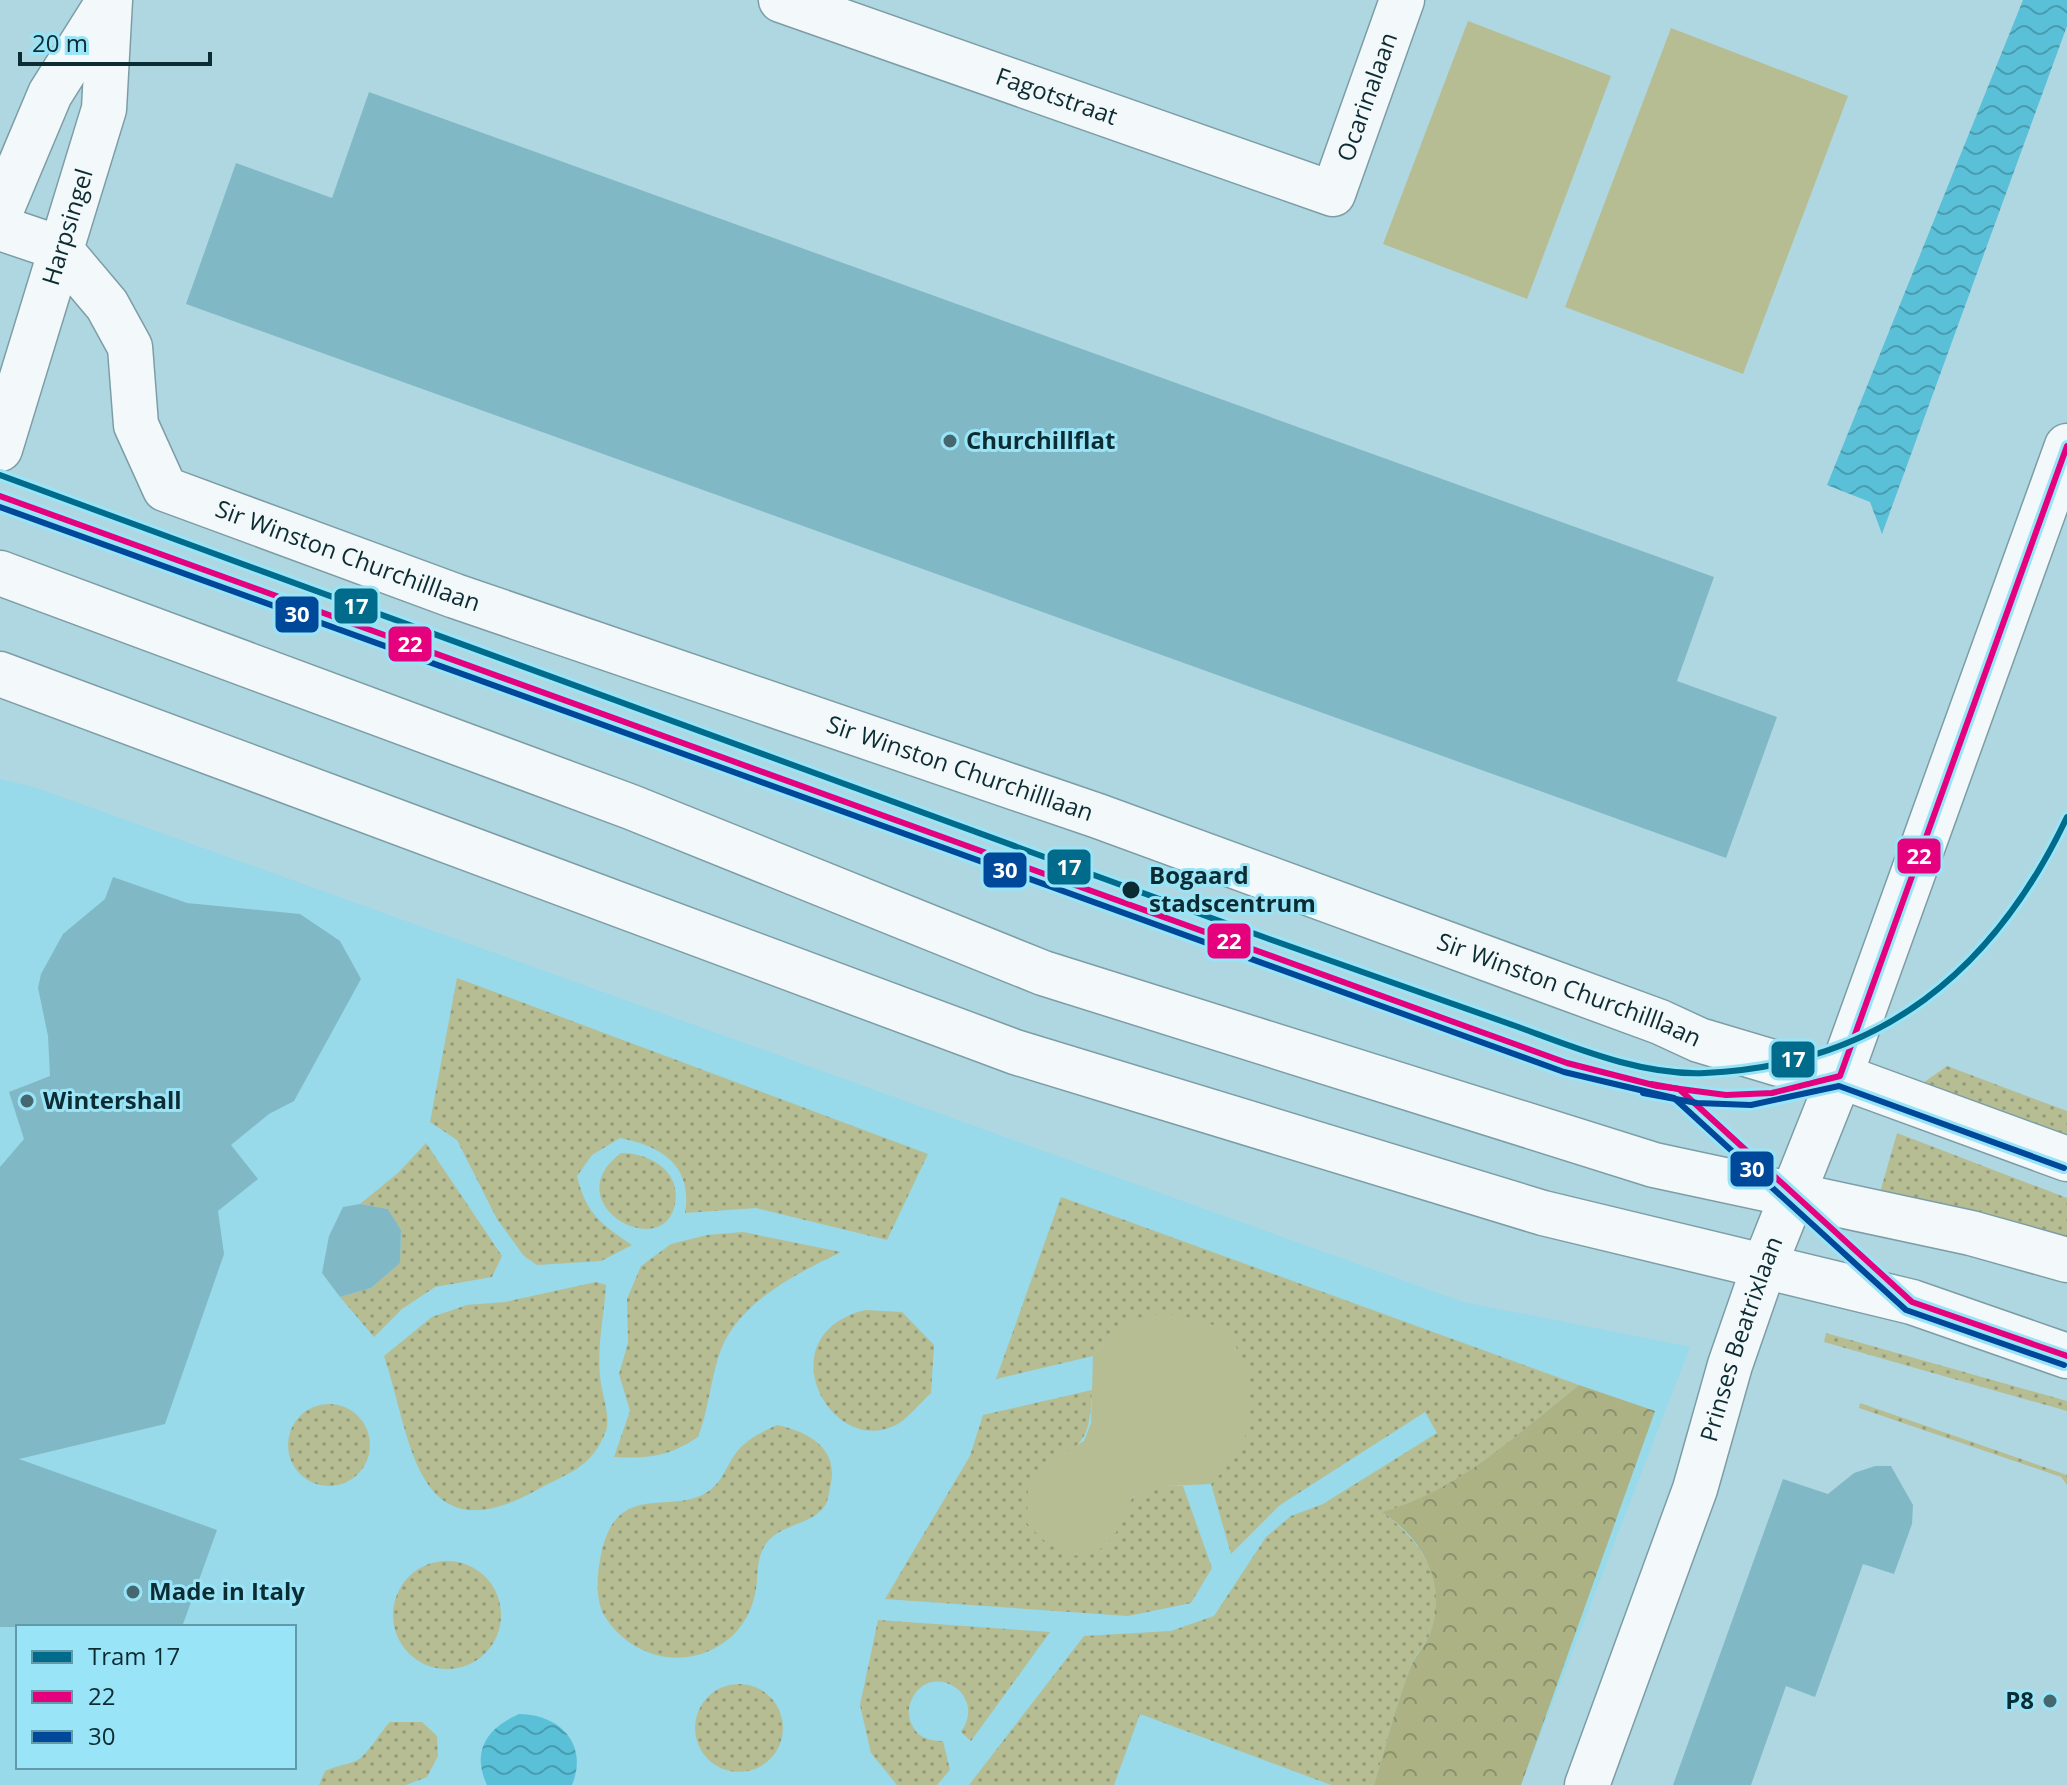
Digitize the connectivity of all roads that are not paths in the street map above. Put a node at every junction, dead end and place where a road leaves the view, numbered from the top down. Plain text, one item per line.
1 (110, 0) edge
2 (1402, 0) edge
3 (786, 1) edge
4 (1333, 194) joint
5 (0, 213) edge
6 (0, 228) edge
7 (59, 248) junction
8 (2067, 446) edge
9 (0, 449) edge
10 (0, 573) edge
11 (0, 674) edge
12 (1840, 1076) junction
13 (2067, 1159) edge
14 (1793, 1193) junction
15 (2067, 1260) edge
16 (1765, 1264) junction
17 (2067, 1356) edge
18 (1587, 1785) edge

1 - 5 street, Harpsingel
1 - 7 street, Harpsingel
2 - 4 street, Ocarinalaan
3 - 4 street, Fagotstraat
6 - 7 street
7 - 9 street, Harpsingel
7 - 12 street, Sir Winston Churchilllaan
8 - 12 street, Prinses Beatrixlaan
10 - 14 street
11 - 16 street
12 - 13 street, Sir Winston Churchilllaan
12 - 14 street, Prinses Beatrixlaan
14 - 15 street
14 - 16 street, Prinses Beatrixlaan
16 - 17 street
16 - 18 street, Prinses Beatrixlaan

